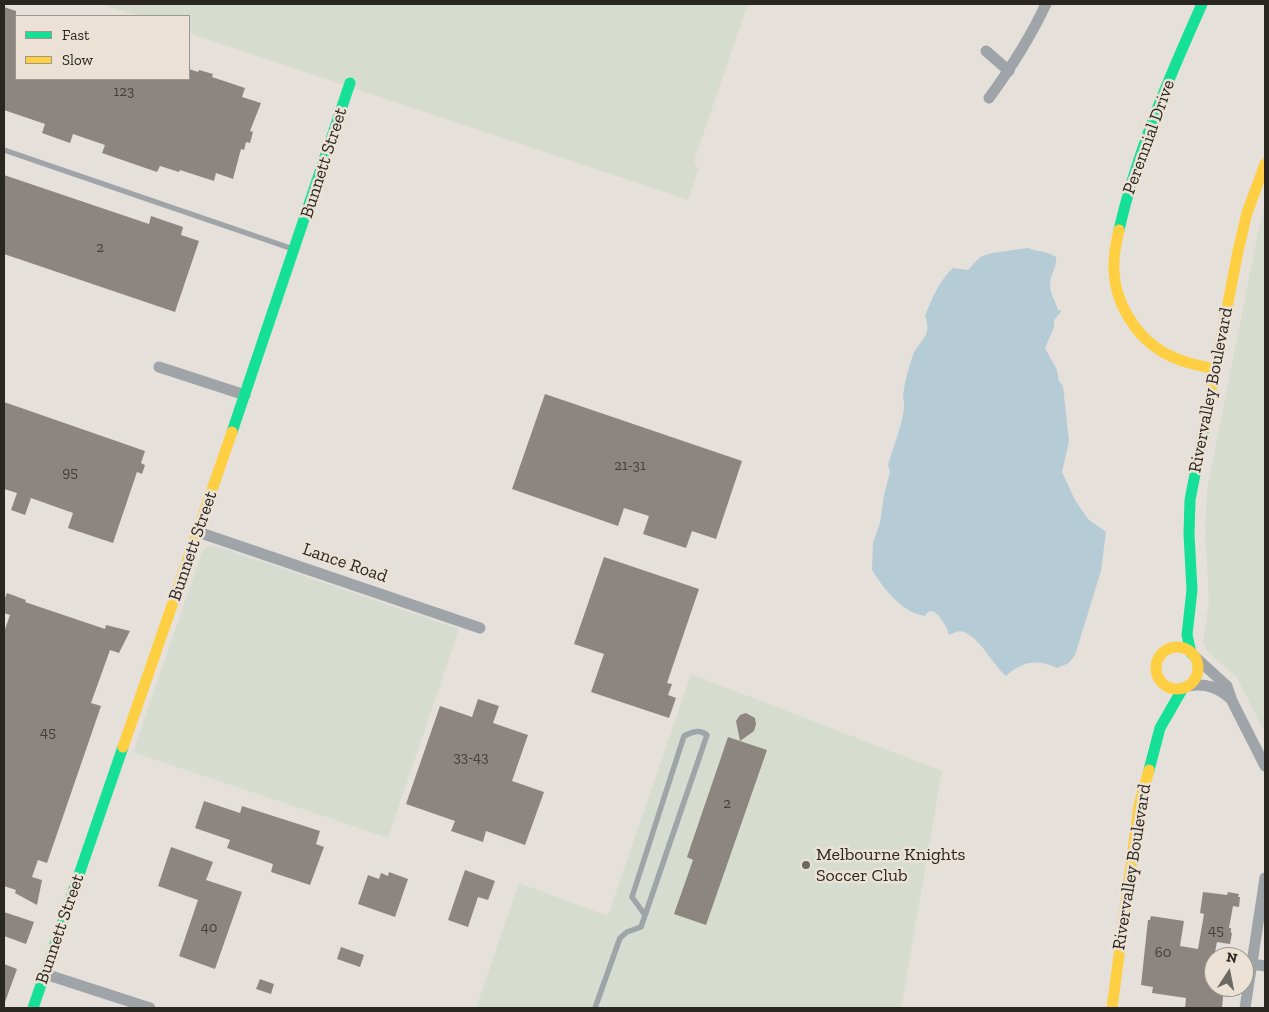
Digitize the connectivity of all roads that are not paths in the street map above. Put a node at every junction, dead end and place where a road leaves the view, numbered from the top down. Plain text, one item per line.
1 (1046, 4) edge
2 (1202, 4) edge
3 (986, 51) dead end
4 (1010, 71) junction
5 (350, 83) dead end
6 (989, 98) dead end
7 (4, 150) edge
8 (1265, 164) edge
9 (295, 250) junction
10 (159, 367) dead end
11 (1215, 369) junction
12 (245, 396) junction
13 (198, 532) junction
14 (1186, 620) junction
15 (480, 628) dead end
16 (1162, 654) junction
17 (1192, 654) junction
18 (1159, 680) junction
19 (1185, 687) junction
20 (1232, 701) junction
21 (1160, 728) junction
22 (1265, 766) edge
23 (1265, 878) edge
24 (645, 915) junction
25 (1254, 951) edge
26 (44, 974) junction
27 (33, 1008) edge
28 (150, 1008) edge
29 (595, 1008) edge
30 (1112, 1008) edge

1 - 4 street
2 - 11 street, Perennial Drive
3 - 4 street
4 - 6 street
5 - 9 street, Bunnett Street
7 - 9 lane
8 - 11 street, Rivervalley Boulevard
9 - 12 street, Bunnett Street
10 - 12 street
11 - 14 street, Rivervalley Boulevard
12 - 13 street, Bunnett Street
13 - 15 street, Lance Road
13 - 26 street, Bunnett Street
14 - 16 street, Rivervalley Boulevard
14 - 17 street, Rivervalley Boulevard
16 - 17 street
16 - 18 street
17 - 19 street
17 - 20 street
18 - 19 street
18 - 21 street, Rivervalley Boulevard
19 - 20 street
19 - 21 street, Rivervalley Boulevard
20 - 22 street
21 - 30 street, Rivervalley Boulevard
23 - 25 street
24 - 24 lane
24 - 29 lane
26 - 27 street, Bunnett Street
26 - 28 street

